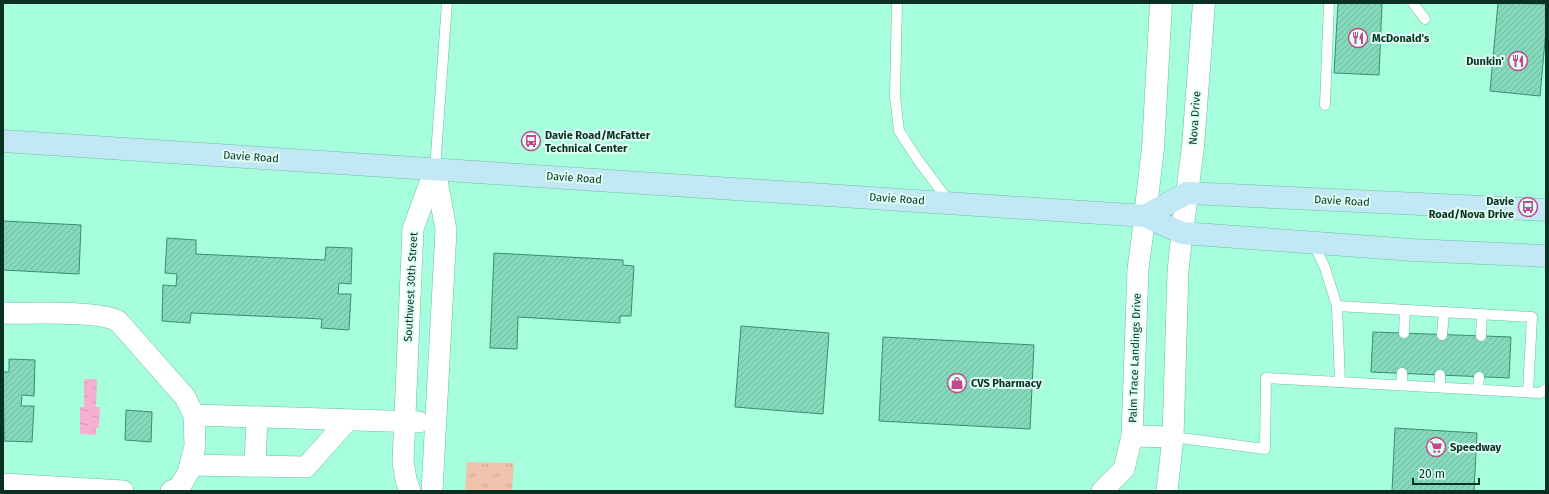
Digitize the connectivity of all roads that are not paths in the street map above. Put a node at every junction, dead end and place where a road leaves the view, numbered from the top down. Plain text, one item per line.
1 (448, 3) edge
2 (897, 3) edge
3 (1161, 3) edge
4 (1204, 3) edge
5 (1329, 3) edge
6 (1413, 3) edge
7 (1425, 19) dead end
8 (1325, 105) dead end
9 (3, 141) edge
10 (435, 170) junction
11 (1187, 193) junction
12 (950, 203) junction
13 (1546, 210) edge
14 (1145, 216) junction
15 (1182, 233) junction
16 (1313, 242) junction
17 (1546, 256) edge
18 (1337, 306) junction
19 (1406, 310) junction
20 (1444, 312) junction
21 (3, 313) edge
22 (1482, 314) junction
23 (1404, 333) dead end
24 (1442, 335) dead end
25 (1481, 336) dead end
26 (1402, 374) dead end
27 (1440, 375) dead end
28 (1479, 376) dead end
29 (1340, 382) junction
30 (1402, 385) junction
31 (1440, 387) junction
32 (1478, 389) junction
33 (1546, 389) edge
34 (1528, 392) junction
35 (194, 415) junction
36 (257, 417) junction
37 (348, 420) junction
38 (405, 422) junction
39 (436, 423) junction
40 (1132, 436) junction
41 (1173, 437) junction
42 (190, 465) junction
43 (255, 466) junction
44 (3, 484) edge
45 (123, 491) edge
46 (171, 491) edge
47 (410, 491) edge
48 (432, 491) edge
49 (1102, 491) edge
50 (1167, 491) edge

1 - 10 lane
2 - 12 lane
3 - 14 street
4 - 11 street, Nova Drive
5 - 8 lane
6 - 7 lane
9 - 10 main road, Davie Road
10 - 12 main road, Davie Road
10 - 38 street, Southwest 30th Street
10 - 39 street
11 - 13 main road, Davie Road
11 - 14 main road
11 - 15 street, Nova Drive
12 - 14 main road, Davie Road
14 - 15 main road, Davie Road
14 - 40 street, Palm Trace Landings Drive
15 - 16 main road, Davie Road
15 - 41 street
16 - 17 main road, Davie Road
16 - 18 lane
18 - 19 lane
18 - 29 lane
19 - 20 lane
19 - 23 lane
20 - 22 lane
20 - 24 lane
21 - 35 street
22 - 25 lane
22 - 34 lane
26 - 30 lane
27 - 31 lane
28 - 32 lane
29 - 30 lane
29 - 41 lane
30 - 31 lane
31 - 32 lane
32 - 34 lane
33 - 34 lane
35 - 36 street
35 - 42 street
36 - 37 street
36 - 43 street
37 - 38 street
37 - 43 street
38 - 39 street
38 - 47 street, Southwest 30th Street
39 - 48 street
40 - 41 street
40 - 49 street, Palm Trace Landings Drive
41 - 50 street
42 - 43 street
42 - 46 street
44 - 45 street

